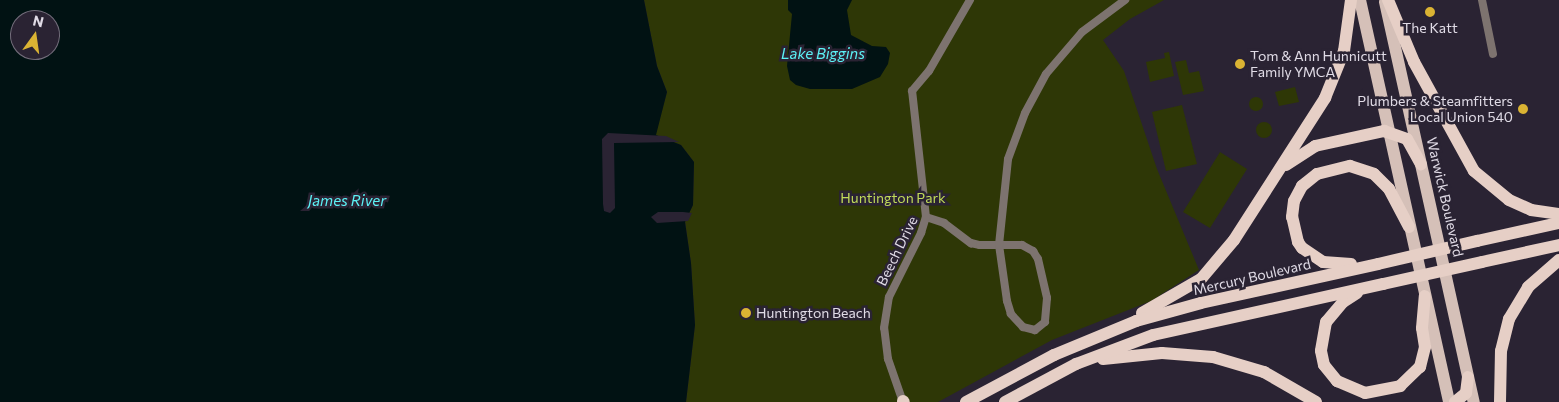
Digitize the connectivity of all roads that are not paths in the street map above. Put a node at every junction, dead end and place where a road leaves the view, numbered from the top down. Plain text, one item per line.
1 (970, 0) edge
2 (1125, 0) edge
3 (1351, 0) edge
4 (1360, 0) edge
5 (1386, 0) edge
6 (1482, 0) edge
7 (1493, 54) dead end
8 (1389, 131) junction
9 (1421, 164) junction
10 (1280, 169) junction
11 (1559, 214) edge
12 (926, 217) junction
13 (1559, 223) edge
14 (1409, 227) junction
15 (999, 245) junction
16 (1559, 245) edge
17 (1559, 260) edge
18 (1378, 264) junction
19 (1367, 287) junction
20 (1425, 296) junction
21 (1115, 330) junction
22 (1076, 364) junction
23 (1468, 377) junction
24 (903, 402) edge
25 (966, 402) edge
26 (1005, 402) edge
27 (1316, 402) edge
28 (1449, 402) edge
29 (1455, 402) edge
30 (1474, 402) edge
31 (1500, 402) edge

1 - 12 street
2 - 15 street
3 - 10 highway
4 - 8 main road
5 - 9 main road, Warwick Boulevard
5 - 11 highway
6 - 7 street
8 - 9 highway
8 - 10 highway
8 - 14 main road
9 - 23 main road, Warwick Boulevard
10 - 21 highway
12 - 15 street, Beech Drive
12 - 24 street, Beech Drive
13 - 18 highway, Mercury Boulevard, bridge
14 - 18 highway
14 - 20 main road
15 - 15 street, Beech Drive
16 - 19 highway, bridge
17 - 31 highway
18 - 21 highway, Mercury Boulevard
19 - 20 highway
19 - 22 highway
20 - 28 main road
21 - 25 highway, Mercury Boulevard
22 - 26 highway
22 - 27 highway
23 - 29 highway
23 - 30 main road, Warwick Boulevard

